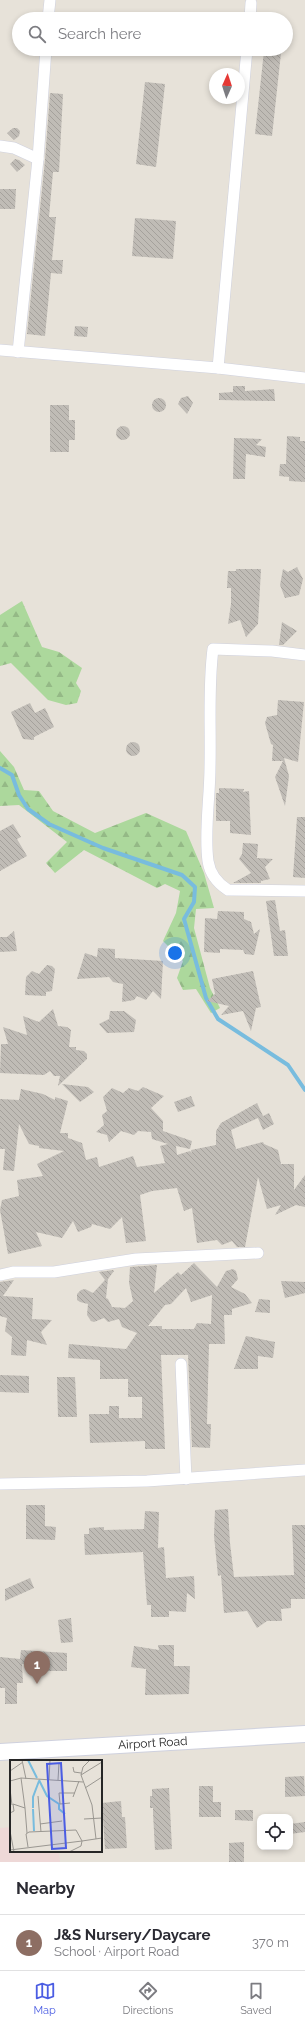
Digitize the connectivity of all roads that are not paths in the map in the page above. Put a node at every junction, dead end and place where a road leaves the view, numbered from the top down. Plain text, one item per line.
1 (50, 0) edge
2 (251, 3) dead end
3 (49, 12) edge
4 (250, 12) edge
5 (45, 56) edge
6 (246, 56) edge
7 (0, 146) edge
8 (38, 159) junction
9 (0, 350) edge
10 (18, 352) junction
11 (218, 368) junction
12 (305, 378) edge
13 (305, 655) edge
14 (305, 891) edge
15 (258, 1253) dead end
16 (0, 1275) edge
17 (181, 1364) dead end
18 (305, 1470) edge
19 (186, 1479) junction
20 (0, 1484) edge
21 (305, 1734) edge
22 (0, 1752) edge

1 - 3 street
2 - 4 street
5 - 8 street
6 - 11 street
7 - 8 street
8 - 10 street
9 - 10 street
10 - 11 street
11 - 12 street
13 - 14 street
15 - 16 street
17 - 19 street
18 - 19 street
19 - 20 street
21 - 22 street, Airport Road

